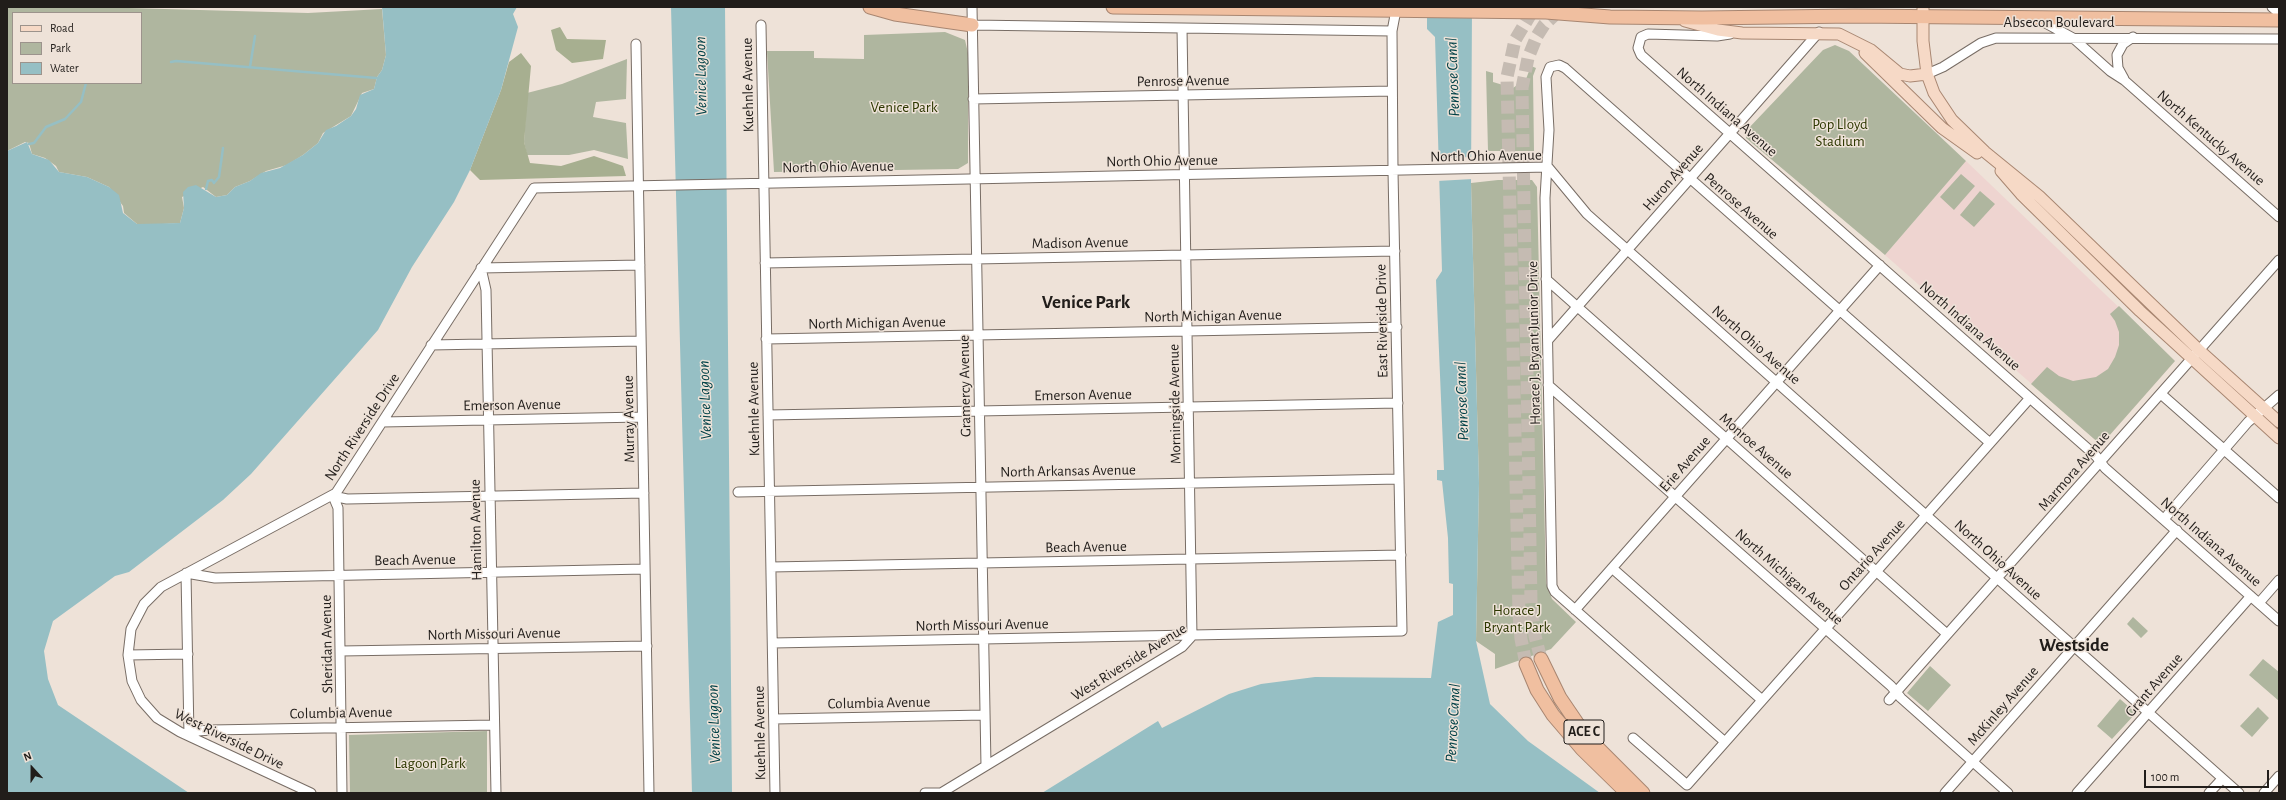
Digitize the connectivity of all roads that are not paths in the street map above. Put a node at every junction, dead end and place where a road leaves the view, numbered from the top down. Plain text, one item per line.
1 (870, 7) edge
2 (972, 7) edge
3 (1113, 7) edge
4 (1601, 7) edge
5 (2272, 7) edge
6 (1396, 10) junction
7 (1546, 12) junction
8 (1923, 12) edge
9 (2279, 13) edge
10 (1672, 18) junction
11 (2036, 18) junction
12 (2279, 20) edge
13 (761, 25) dead end
14 (972, 25) junction
15 (1182, 28) junction
16 (1392, 31) junction
17 (1819, 32) junction
18 (1742, 33) junction
19 (2133, 37) junction
20 (2074, 38) junction
21 (1853, 39) junction
22 (2279, 39) edge
23 (636, 44) dead end
24 (1640, 55) joint
25 (1550, 67) joint
26 (1927, 74) junction
27 (2124, 80) junction
28 (1392, 91) junction
29 (1183, 95) junction
30 (973, 99) junction
31 (1730, 133) junction
32 (1985, 152) junction
33 (1996, 165) junction
34 (1548, 167) junction
35 (1393, 171) junction
36 (1184, 175) junction
37 (975, 179) junction
38 (1690, 179) junction
39 (763, 182) junction
40 (639, 185) junction
41 (540, 187) joint
42 (2279, 217) edge
43 (1627, 250) junction
44 (1395, 251) junction
45 (1186, 255) junction
46 (977, 259) junction
47 (2279, 260) edge
48 (765, 263) junction
49 (640, 265) junction
50 (1880, 265) junction
51 (481, 268) junction
52 (1546, 279) junction
53 (1576, 306) junction
54 (1840, 311) junction
55 (1397, 327) junction
56 (1187, 331) junction
57 (978, 335) junction
58 (766, 339) junction
59 (1548, 340) junction
60 (641, 341) junction
61 (487, 344) junction
62 (431, 345) junction
63 (2199, 350) junction
64 (2191, 359) junction
65 (1777, 382) junction
66 (1548, 385) junction
67 (2161, 394) junction
68 (2279, 395) edge
69 (2030, 398) junction
70 (1398, 403) junction
71 (1189, 407) junction
72 (2265, 409) junction
73 (979, 411) junction
74 (768, 415) junction
75 (642, 417) junction
76 (2255, 417) junction
77 (488, 420) junction
78 (382, 422) junction
79 (2279, 422) edge
80 (2279, 438) edge
81 (1726, 439) junction
82 (1990, 443) junction
83 (2224, 450) junction
84 (2100, 462) junction
85 (1399, 479) junction
86 (1190, 483) junction
87 (981, 487) junction
88 (770, 491) junction
89 (738, 492) dead end
90 (644, 493) junction
91 (333, 496) junction
92 (490, 496) junction
93 (1676, 496) junction
94 (2279, 498) edge
95 (1926, 514) junction
96 (2164, 519) junction
97 (2177, 530) junction
98 (1401, 555) junction
99 (1191, 559) junction
100 (983, 563) junction
101 (771, 567) junction
102 (1612, 568) junction
103 (645, 569) junction
104 (1876, 571) junction
105 (491, 572) junction
106 (186, 573) junction
107 (339, 575) junction
108 (1998, 578) junction
109 (2279, 580) edge
110 (2251, 596) junction
111 (2259, 603) junction
112 (1575, 610) junction
113 (2279, 621) edge
114 (1826, 628) junction
115 (1402, 631) joint
116 (1947, 634) junction
117 (1192, 636) junction
118 (984, 640) junction
119 (773, 643) junction
120 (646, 646) junction
121 (2074, 647) junction
122 (493, 648) junction
123 (341, 651) junction
124 (188, 654) junction
125 (128, 655) junction
126 (1541, 659) tunnel mouth
127 (1526, 664) tunnel mouth
128 (1896, 693) junction
129 (1762, 700) junction
130 (1889, 700) dead end
131 (2148, 712) junction
132 (985, 715) junction
133 (774, 719) junction
134 (494, 725) junction
135 (342, 727) junction
136 (189, 736) junction
137 (1634, 738) dead end
138 (1725, 742) junction
139 (1973, 761) junction
140 (986, 765) junction
141 (2279, 776) edge
142 (2222, 779) junction
143 (311, 793) edge
144 (342, 793) edge
145 (496, 793) edge
146 (649, 793) edge
147 (775, 793) edge
148 (925, 793) edge
149 (941, 793) edge
150 (1627, 793) edge
151 (1643, 793) edge
152 (1944, 793) edge
153 (2008, 793) edge
154 (2077, 793) edge
155 (2209, 793) edge
156 (2239, 793) edge
157 (2264, 793) edge

1 - 14 highway
2 - 14 street, Gramercy Avenue
3 - 6 highway, Absecon Boulevard
4 - 7 highway
5 - 9 street
6 - 7 highway, Absecon Boulevard
6 - 16 street, East Riverside Drive
7 - 10 highway, Absecon Boulevard
8 - 10 highway, Absecon Boulevard
8 - 11 highway, Absecon Boulevard
8 - 26 main road
10 - 18 main road
11 - 12 highway, Absecon Boulevard
11 - 20 street, North Kentucky Avenue
13 - 39 street, Kuehnle Avenue
14 - 15 street
14 - 30 street, Gramercy Avenue
15 - 16 street
15 - 29 street, Morningside Avenue
16 - 28 street, East Riverside Drive
17 - 18 main road, Absecon Boulevard
17 - 21 main road, Absecon Boulevard
17 - 31 street, Huron Avenue
18 - 24 street, Absecon Boulevard
19 - 20 street, Absecon Boulevard
19 - 22 street, Absecon Boulevard
19 - 27 street, North Kentucky Avenue
20 - 26 street, Absecon Boulevard
20 - 27 street, North Kentucky Avenue
21 - 26 main road, Absecon Boulevard
21 - 33 main road
23 - 40 street, Murray Avenue
24 - 31 street, North Indiana Avenue
25 - 34 street, Horace J. Bryant Junior Drive
25 - 38 street, Penrose Avenue
26 - 32 main road
27 - 42 street, North Kentucky Avenue
28 - 29 street, Penrose Avenue
28 - 35 street, East Riverside Drive
29 - 30 street, Penrose Avenue
29 - 36 street, Morningside Avenue
30 - 37 street, Gramercy Avenue
31 - 38 street, Huron Avenue
31 - 50 street, North Indiana Avenue
32 - 33 main road
32 - 63 main road
33 - 64 main road
34 - 35 street, North Ohio Avenue
34 - 43 street, North Ohio Avenue
34 - 52 street, Horace J. Bryant Junior Drive
35 - 36 street, North Ohio Avenue
35 - 44 street, East Riverside Drive
36 - 37 street, North Ohio Avenue
36 - 45 street, Morningside Avenue
37 - 39 street, North Ohio Avenue
37 - 46 street, Gramercy Avenue
38 - 43 street, Huron Avenue
38 - 54 street, Penrose Avenue
39 - 40 street, North Ohio Avenue
39 - 48 street, Kuehnle Avenue
40 - 41 street, North Ohio Avenue
40 - 49 street, Murray Avenue
41 - 51 street, North Riverside Drive
43 - 53 street, Huron Avenue
43 - 65 street, North Ohio Avenue
44 - 45 street, Madison Avenue
44 - 55 street, East Riverside Drive
45 - 46 street, Madison Avenue
45 - 56 street, Morningside Avenue
46 - 48 street, Madison Avenue
46 - 57 street, Gramercy Avenue
47 - 63 street, Marmora Avenue
48 - 58 street, Kuehnle Avenue
49 - 51 street
49 - 60 street, Murray Avenue
50 - 54 street, Erie Avenue
50 - 69 street, North Indiana Avenue
51 - 61 street, Hamilton Avenue
51 - 62 street, North Riverside Drive
52 - 53 street, Monroe Avenue
52 - 59 street, Horace J. Bryant Junior Drive
53 - 59 street, Huron Avenue
53 - 81 street, Monroe Avenue
54 - 65 street, Erie Avenue
54 - 82 street, Penrose Avenue
55 - 56 street, North Michigan Avenue
55 - 70 street, East Riverside Drive
56 - 57 street, North Michigan Avenue
56 - 71 street, Morningside Avenue
57 - 58 street, North Michigan Avenue
57 - 73 street, Gramercy Avenue
58 - 74 street, Kuehnle Avenue
59 - 66 street, Horace J. Bryant Junior Drive
60 - 61 street
60 - 75 street, Murray Avenue
61 - 62 street
61 - 77 street, Hamilton Avenue
62 - 78 street, North Riverside Drive
63 - 64 street, Marmora Avenue
63 - 72 main road
64 - 67 street, Marmora Avenue
64 - 76 main road
65 - 81 street, Erie Avenue
65 - 95 street, North Ohio Avenue
66 - 93 street, North Michigan Avenue
66 - 112 street, Horace J. Bryant Junior Drive
67 - 83 street
67 - 84 street, Marmora Avenue
68 - 72 street
69 - 82 street, Ontario Avenue
69 - 84 street, North Indiana Avenue
70 - 71 street, Emerson Avenue
70 - 85 street, East Riverside Drive
71 - 73 street, Emerson Avenue
71 - 86 street, Morningside Avenue
72 - 76 street
72 - 79 main road
73 - 74 street, Emerson Avenue
73 - 87 street, Gramercy Avenue
74 - 88 street, Kuehnle Avenue
75 - 77 street, Emerson Avenue
75 - 90 street, Murray Avenue
76 - 80 main road
76 - 83 street
77 - 78 street, Emerson Avenue
77 - 92 street, Hamilton Avenue
78 - 91 street, North Riverside Drive
81 - 93 street, Erie Avenue
81 - 104 street, Monroe Avenue
82 - 95 street, Ontario Avenue
83 - 94 street
83 - 96 street
84 - 96 street, North Indiana Avenue
84 - 108 street, Marmora Avenue
85 - 86 street, North Arkansas Avenue
85 - 98 street, East Riverside Drive
86 - 87 street, North Arkansas Avenue
86 - 99 street, Morningside Avenue
87 - 88 street, North Arkansas Avenue
87 - 100 street, Gramercy Avenue
88 - 89 street, North Arkansas Avenue
88 - 101 street, Kuehnle Avenue
90 - 92 street
90 - 103 street, Murray Avenue
91 - 92 street
91 - 106 street, North Riverside Drive
91 - 107 street, Sheridan Avenue
92 - 105 street, Hamilton Avenue
93 - 102 street, Erie Avenue
93 - 114 street, North Michigan Avenue
95 - 104 street, Ontario Avenue
95 - 108 street, North Ohio Avenue
96 - 97 street, North Indiana Avenue
97 - 110 street, North Indiana Avenue
97 - 121 street, McKinley Avenue
98 - 99 street, Beach Avenue
98 - 115 street, East Riverside Drive
99 - 100 street, Beach Avenue
99 - 117 street, Morningside Avenue
100 - 101 street, Beach Avenue
100 - 118 street, Gramercy Avenue
101 - 119 street, Kuehnle Avenue
102 - 112 street, Erie Avenue
102 - 129 street
103 - 105 street, Beach Avenue
103 - 120 street, Murray Avenue
104 - 114 street, Ontario Avenue
104 - 116 street, Monroe Avenue
105 - 107 street, Beach Avenue
105 - 122 street, Hamilton Avenue
106 - 107 street, Beach Avenue
106 - 124 street
106 - 125 street, North Riverside Drive
107 - 123 street, Sheridan Avenue
108 - 116 street, Marmora Avenue
108 - 121 street, North Ohio Avenue
109 - 111 street
110 - 111 street, North Indiana Avenue
110 - 131 street, Grant Avenue
111 - 113 street, North Indiana Avenue
112 - 138 street
114 - 128 street, North Michigan Avenue
114 - 129 street, Ontario Avenue
115 - 117 street, West Riverside Avenue
116 - 128 street, Marmora Avenue
117 - 118 street, North Missouri Avenue
117 - 140 street, West Riverside Avenue
118 - 119 street, North Missouri Avenue
118 - 132 street, Gramercy Avenue
119 - 133 street, Kuehnle Avenue
120 - 122 street, North Missouri Avenue
120 - 146 street, Murray Avenue
121 - 131 street, North Ohio Avenue
121 - 139 street, McKinley Avenue
122 - 123 street, North Missouri Avenue
122 - 134 street, Hamilton Avenue
123 - 135 street, Sheridan Avenue
124 - 125 street
124 - 136 street
125 - 136 street, West Riverside Drive
126 - 151 highway, ACE C
127 - 150 highway, ACE C
128 - 130 street, Marmora Avenue
128 - 139 street, North Michigan Avenue
129 - 138 street, Ontario Avenue
131 - 142 street, North Ohio Avenue
131 - 154 street, Grant Avenue
132 - 133 street, Columbia Avenue
132 - 140 street, Gramercy Avenue
133 - 147 street, Kuehnle Avenue
134 - 135 street, Columbia Avenue
134 - 145 street, Hamilton Avenue
135 - 136 street, Columbia Avenue
135 - 144 street, Sheridan Avenue
136 - 143 street, West Riverside Drive
137 - 138 street, Ontario Avenue
139 - 152 street, McKinley Avenue
139 - 153 street, North Michigan Avenue
140 - 149 street, West Riverside Avenue
141 - 157 street
142 - 155 street
142 - 156 street, North Ohio Avenue
148 - 149 street

